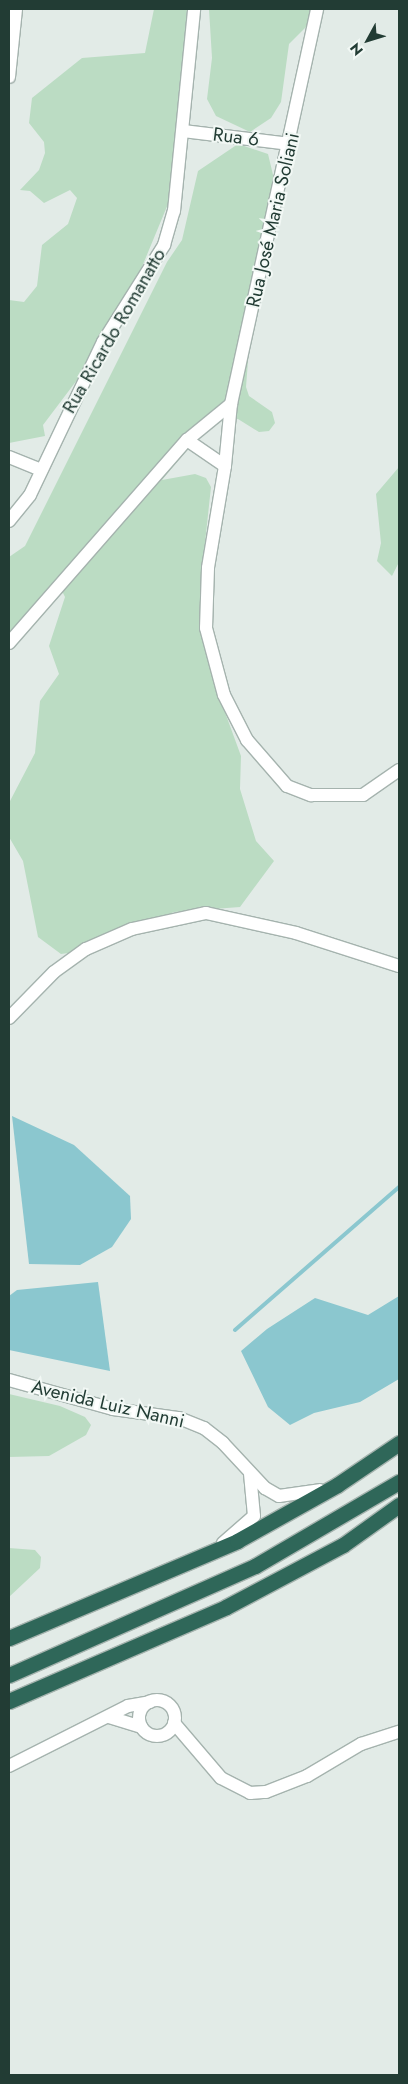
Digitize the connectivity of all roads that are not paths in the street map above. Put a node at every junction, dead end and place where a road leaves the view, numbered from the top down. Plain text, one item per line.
1 (16, 9) edge
2 (194, 9) edge
3 (318, 9) edge
4 (9, 77) edge
5 (182, 131) junction
6 (290, 144) junction
7 (231, 404) junction
8 (187, 440) junction
9 (9, 457) edge
10 (225, 466) junction
11 (38, 469) junction
12 (9, 521) edge
13 (9, 643) edge
14 (399, 770) edge
15 (399, 966) edge
16 (9, 1018) edge
17 (9, 1380) edge
18 (399, 1443) edge
19 (250, 1471) junction
20 (399, 1482) edge
21 (337, 1484) junction
22 (399, 1505) edge
23 (399, 1513) edge
24 (342, 1545) junction
25 (203, 1557) junction
26 (9, 1638) edge
27 (9, 1675) edge
28 (9, 1701) edge
29 (150, 1702) junction
30 (109, 1717) junction
31 (174, 1723) junction
32 (142, 1727) junction
33 (399, 1732) edge
34 (9, 1766) edge

1 - 4 street
2 - 5 street, Rua Ricardo Romanatto
3 - 6 street, Rua José Maria Soliani
5 - 6 street, Rua 6
5 - 11 street, Rua Ricardo Romanatto
6 - 7 street, Rua José Maria Soliani
7 - 8 street
7 - 10 street, Rua José Maria Soliani
8 - 10 street
8 - 13 street
9 - 11 street
10 - 14 street, Rua José Maria Soliani
11 - 12 street, Rua Ricardo Romanatto
15 - 16 street
17 - 19 street, Avenida Luiz Nanni
18 - 21 highway
19 - 21 street, Avenida Luiz Nanni
19 - 25 street
20 - 27 highway
21 - 25 highway
22 - 24 highway
23 - 24 highway
24 - 28 highway
25 - 26 highway
29 - 30 street
29 - 31 street
29 - 32 street
30 - 32 street
30 - 34 street
31 - 32 street
31 - 33 street

